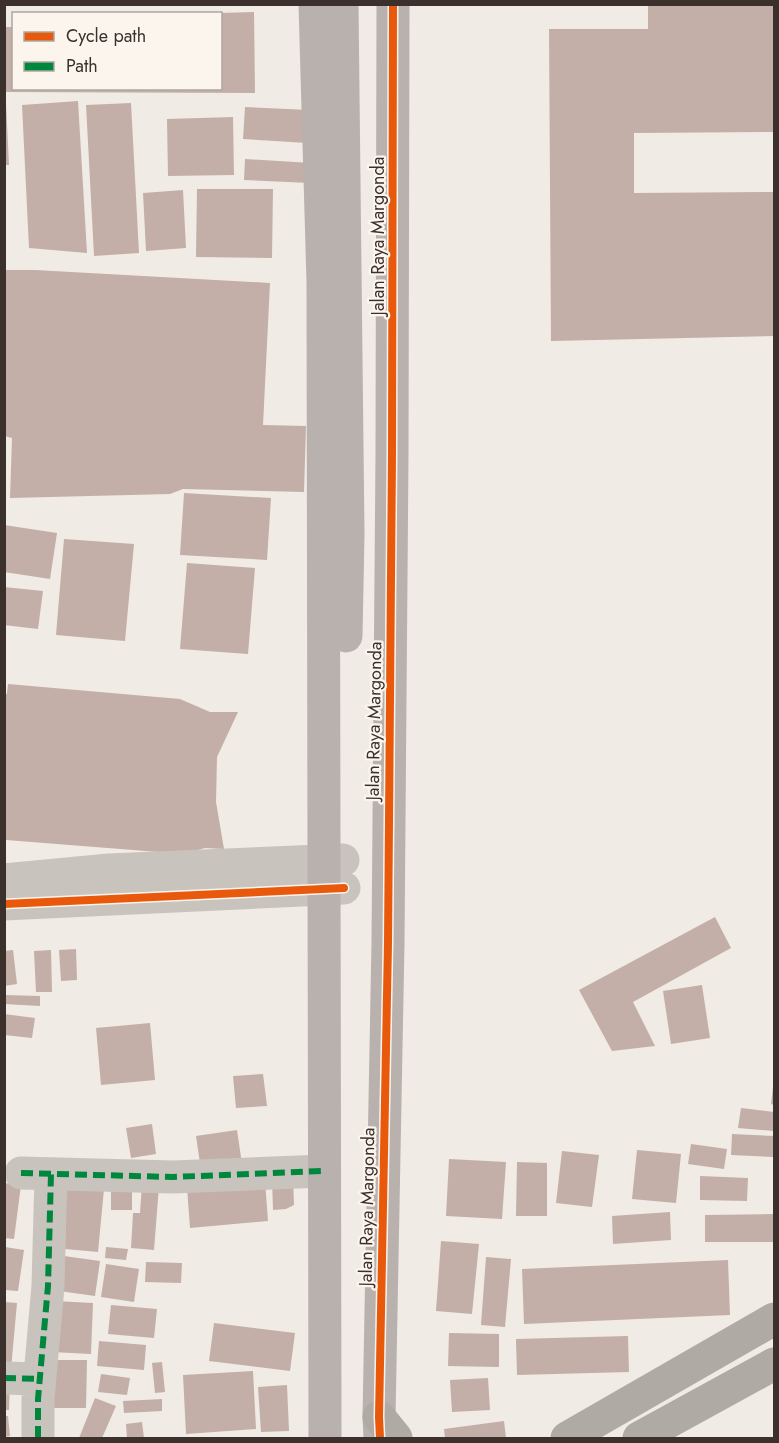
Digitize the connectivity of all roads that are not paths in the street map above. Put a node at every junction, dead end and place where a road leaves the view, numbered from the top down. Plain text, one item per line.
1 (315, 4) edge
2 (342, 4) edge
3 (393, 4) edge
4 (335, 396) junction
5 (333, 875) junction
6 (4, 880) edge
7 (4, 904) edge
8 (323, 1171) junction
9 (774, 1318) edge
10 (774, 1364) edge
11 (4, 1377) edge
12 (39, 1379) junction
13 (385, 1431) edge
14 (38, 1438) edge
15 (324, 1438) edge
16 (346, 1438) edge
17 (567, 1438) edge
18 (639, 1438) edge

1 - 4 main road, Jalan Raya Margonda
2 - 4 main road, Jalan Raya Margonda
3 - 13 main road, Jalan Raya Margonda
4 - 5 main road, Jalan Raya Margonda
5 - 6 street
5 - 7 street
5 - 8 main road, Jalan Raya Margonda
5 - 16 main road, Jalan Raya Margonda
8 - 12 street
8 - 15 main road, Jalan Raya Margonda
9 - 17 highway
10 - 18 highway
11 - 12 street
12 - 14 street

